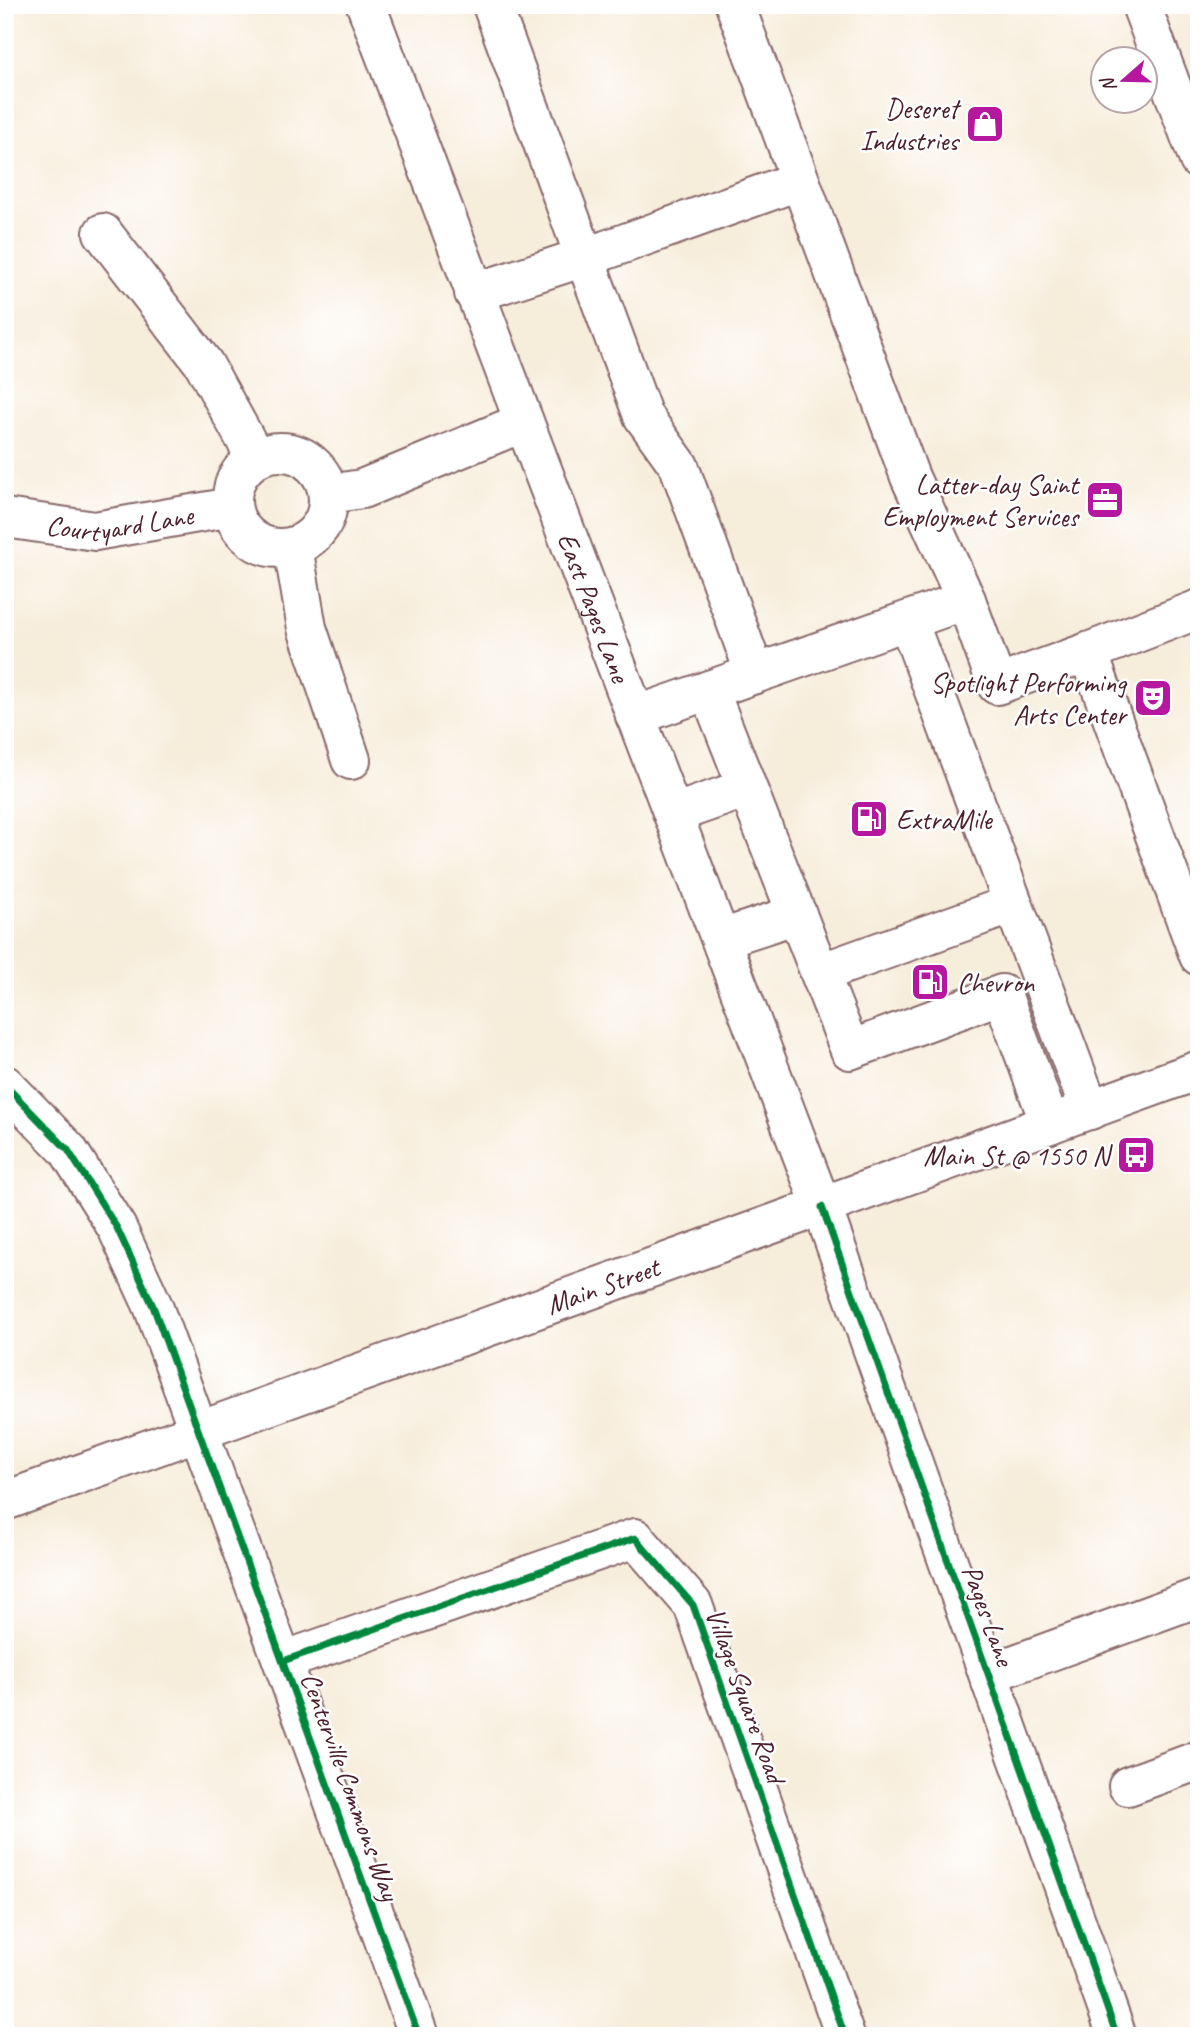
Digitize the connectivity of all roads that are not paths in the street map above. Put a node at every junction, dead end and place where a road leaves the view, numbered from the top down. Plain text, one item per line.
1 (366, 5) edge
2 (492, 5) edge
3 (735, 5) edge
4 (1141, 5) edge
5 (1199, 160) edge
6 (798, 181) junction
7 (103, 233) dead end
8 (584, 256) junction
9 (474, 293) junction
10 (524, 422) junction
11 (255, 457) junction
12 (328, 494) junction
13 (232, 507) junction
14 (5, 518) edge
15 (293, 547) junction
16 (966, 600) junction
17 (1199, 609) edge
18 (908, 621) junction
19 (1088, 652) junction
20 (755, 674) junction
21 (709, 690) junction
22 (635, 716) junction
23 (351, 760) dead end
24 (747, 788) junction
25 (673, 814) junction
26 (1013, 904) junction
27 (797, 914) junction
28 (720, 939) junction
29 (1199, 956) edge
30 (820, 973) junction
31 (1199, 1070) edge
32 (5, 1085) edge
33 (1090, 1110) junction
34 (1050, 1124) junction
35 (822, 1207) junction
36 (197, 1434) junction
37 (5, 1501) edge
38 (1199, 1597) edge
39 (283, 1661) junction
40 (988, 1674) junction
41 (1199, 1760) edge
42 (1128, 1786) dead end
43 (419, 2036) edge
44 (845, 2036) edge
45 (1117, 2036) edge

1 - 9 street, East Pages Lane
2 - 8 street
3 - 6 street
4 - 5 street
6 - 8 street
6 - 16 street
7 - 11 street
8 - 9 street
8 - 20 street
9 - 10 street, East Pages Lane
10 - 12 street
10 - 22 street, East Pages Lane
11 - 12 street
11 - 13 street, Courtyard Lane
12 - 15 street
13 - 14 street, Courtyard Lane
13 - 15 street, Courtyard Lane
15 - 23 street
16 - 18 street
16 - 19 street
17 - 19 street
18 - 20 street
18 - 26 street
19 - 29 street
20 - 21 street
21 - 22 street
21 - 24 street
22 - 25 street, East Pages Lane
24 - 25 street
24 - 27 street
25 - 28 street, East Pages Lane
26 - 30 street
26 - 33 street
27 - 28 street
27 - 30 street
28 - 35 street, East Pages Lane
30 - 34 street
31 - 33 street, Main Street
32 - 36 street, Centerville Commons Way
33 - 34 street, Main Street
34 - 35 street, Main Street
35 - 36 street, Main Street
35 - 40 street, Pages Lane
36 - 37 street, Main Street
36 - 39 street, Centerville Commons Way
38 - 40 street
39 - 43 street, Centerville Commons Way
39 - 44 street, Village Square Road
40 - 45 street, Pages Lane
41 - 42 street

